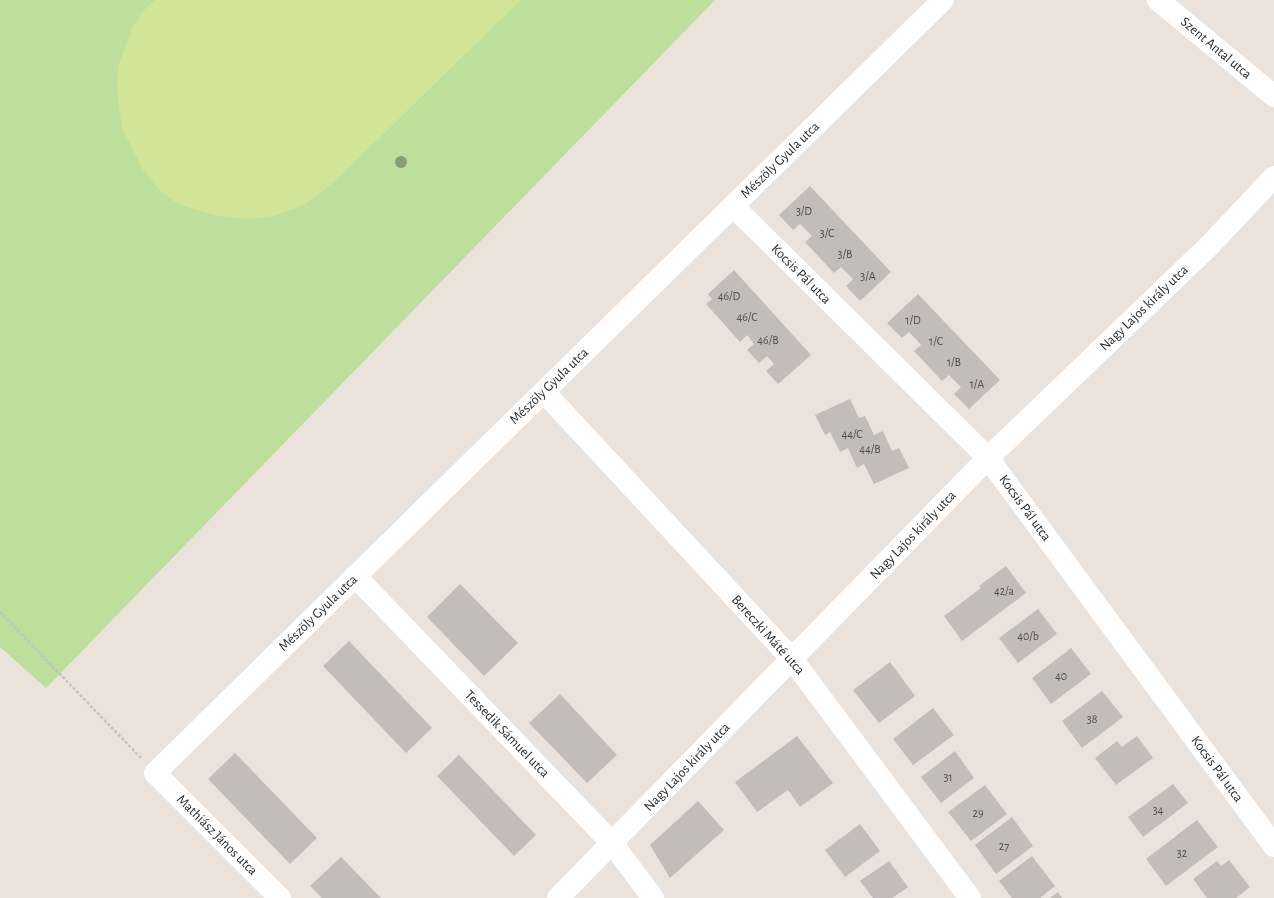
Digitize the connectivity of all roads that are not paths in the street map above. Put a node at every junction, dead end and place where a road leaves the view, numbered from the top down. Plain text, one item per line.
1 (943, 0) edge
2 (1158, 0) edge
3 (1274, 96) edge
4 (1274, 178) edge
5 (733, 206) junction
6 (544, 392) junction
7 (988, 458) junction
8 (355, 576) junction
9 (792, 659) junction
10 (155, 773) joint
11 (612, 843) junction
12 (1274, 846) edge
13 (280, 898) edge
14 (558, 898) edge
15 (653, 898) edge
16 (970, 898) edge

1 - 5 street, Mészöly Gyula utca
2 - 3 street, Szent Antal utca
4 - 7 street, Nagy Lajos király utca
5 - 6 street, Mészöly Gyula utca
5 - 7 street, Kocsis Pál utca
6 - 8 street, Mészöly Gyula utca
6 - 9 street, Bereczki Máté utca
7 - 9 street, Nagy Lajos király utca
7 - 12 street, Kocsis Pál utca
8 - 10 street, Mészöly Gyula utca
8 - 11 street, Tessedik Sámuel utca
9 - 11 street, Nagy Lajos király utca
9 - 16 street, Bereczki Máté utca
10 - 13 street, Mathiász János utca
11 - 14 street, Nagy Lajos király utca
11 - 15 street, Tessedik Sámuel utca

